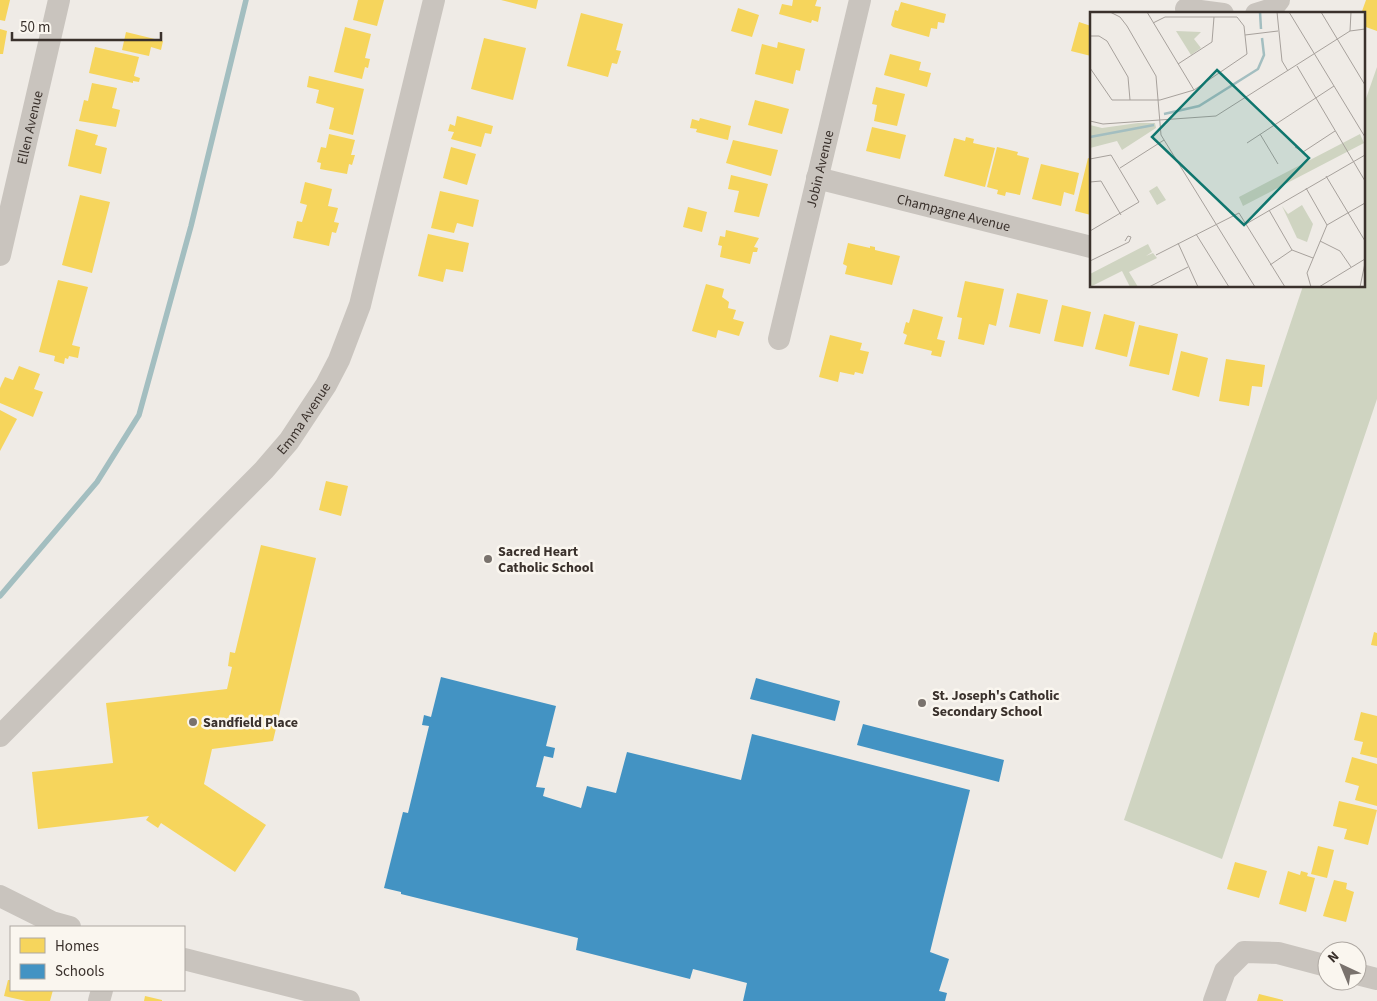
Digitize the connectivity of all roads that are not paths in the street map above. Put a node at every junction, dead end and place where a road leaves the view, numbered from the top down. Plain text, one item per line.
1 (59, 0) edge
2 (434, 0) edge
3 (860, 0) edge
4 (1279, 0) edge
5 (1186, 9) dead end
6 (1208, 12) edge
7 (1262, 12) edge
8 (818, 178) junction
9 (1090, 247) edge
10 (0, 255) edge
11 (778, 339) dead end
12 (0, 736) edge
13 (0, 896) edge
14 (66, 926) edge
15 (185, 959) edge
16 (1317, 963) edge
17 (349, 1001) edge
18 (1214, 1001) edge

1 - 10 street, Ellen Avenue
2 - 12 street, Emma Avenue
3 - 8 street, Jobin Avenue
4 - 7 street
5 - 6 street
8 - 9 street, Champagne Avenue
8 - 11 street, Jobin Avenue
13 - 14 street
15 - 17 street
16 - 18 street

